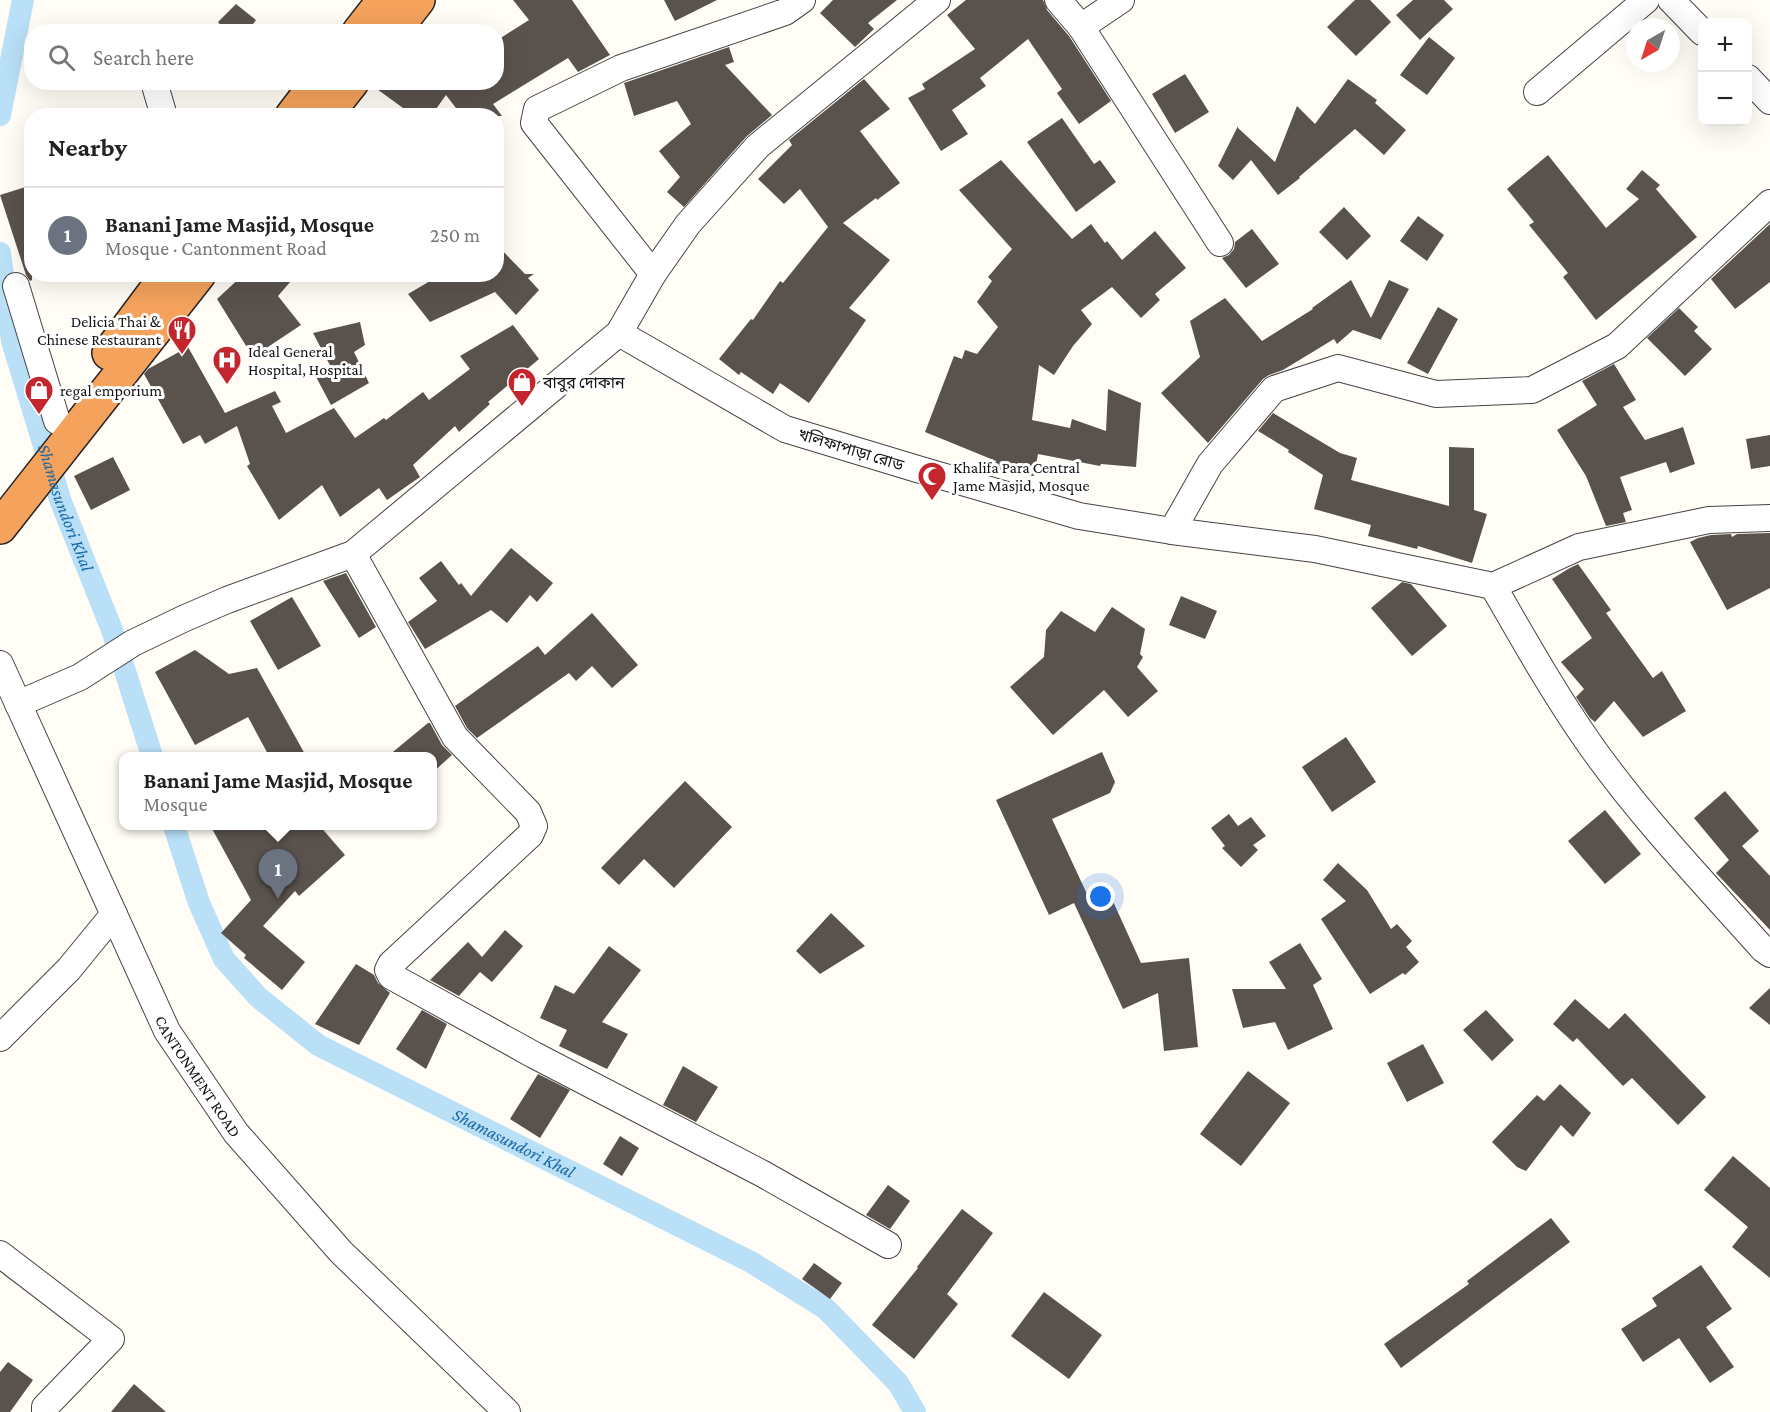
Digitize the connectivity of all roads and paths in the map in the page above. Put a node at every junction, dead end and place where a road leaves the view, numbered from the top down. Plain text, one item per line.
1 (384, 0) edge
2 (418, 0) edge
3 (802, 0) edge
4 (937, 0) edge
5 (1058, 0) edge
6 (1121, 0) edge
7 (1646, 0) edge
8 (1671, 0) edge
9 (365, 24) edge
10 (399, 24) edge
11 (1081, 27) junction
12 (1698, 28) edge
13 (1752, 82) edge
14 (156, 90) edge
15 (312, 90) edge
16 (346, 90) edge
17 (1538, 92) dead end
18 (1770, 101) edge
19 (162, 108) edge
20 (298, 108) edge
21 (331, 108) edge
22 (1770, 203) edge
23 (1220, 243) dead end
24 (653, 274) junction
25 (162, 282) edge
26 (192, 282) edge
27 (16, 286) dead end
28 (619, 333) junction
29 (54, 436) junction
30 (3, 512) edge
31 (1770, 518) edge
32 (1172, 531) junction
33 (354, 554) junction
34 (1493, 586) junction
35 (0, 664) edge
36 (18, 704) junction
37 (114, 914) junction
38 (1768, 958) edge
39 (0, 1038) edge
40 (888, 1245) dead end
41 (0, 1254) edge
42 (45, 1412) edge
43 (507, 1412) edge

1 - 9 highway
2 - 10 highway
3 - 24 street
4 - 24 street
5 - 11 street
6 - 11 street
7 - 17 street
8 - 12 street
11 - 23 street
13 - 18 street
14 - 19 street
15 - 20 highway
16 - 21 highway
22 - 32 street
24 - 28 street
25 - 29 highway
26 - 29 highway
27 - 29 street
28 - 32 street, খলিফাপাড়া রোড
28 - 33 street
29 - 30 highway
31 - 34 street
32 - 34 street, খলিফাপাড়া রোড
33 - 36 street
33 - 40 street
34 - 38 street
35 - 36 street, CANTONMENT ROAD
36 - 37 street, CANTONMENT ROAD
37 - 39 street
37 - 43 street, CANTONMENT ROAD
41 - 42 street

